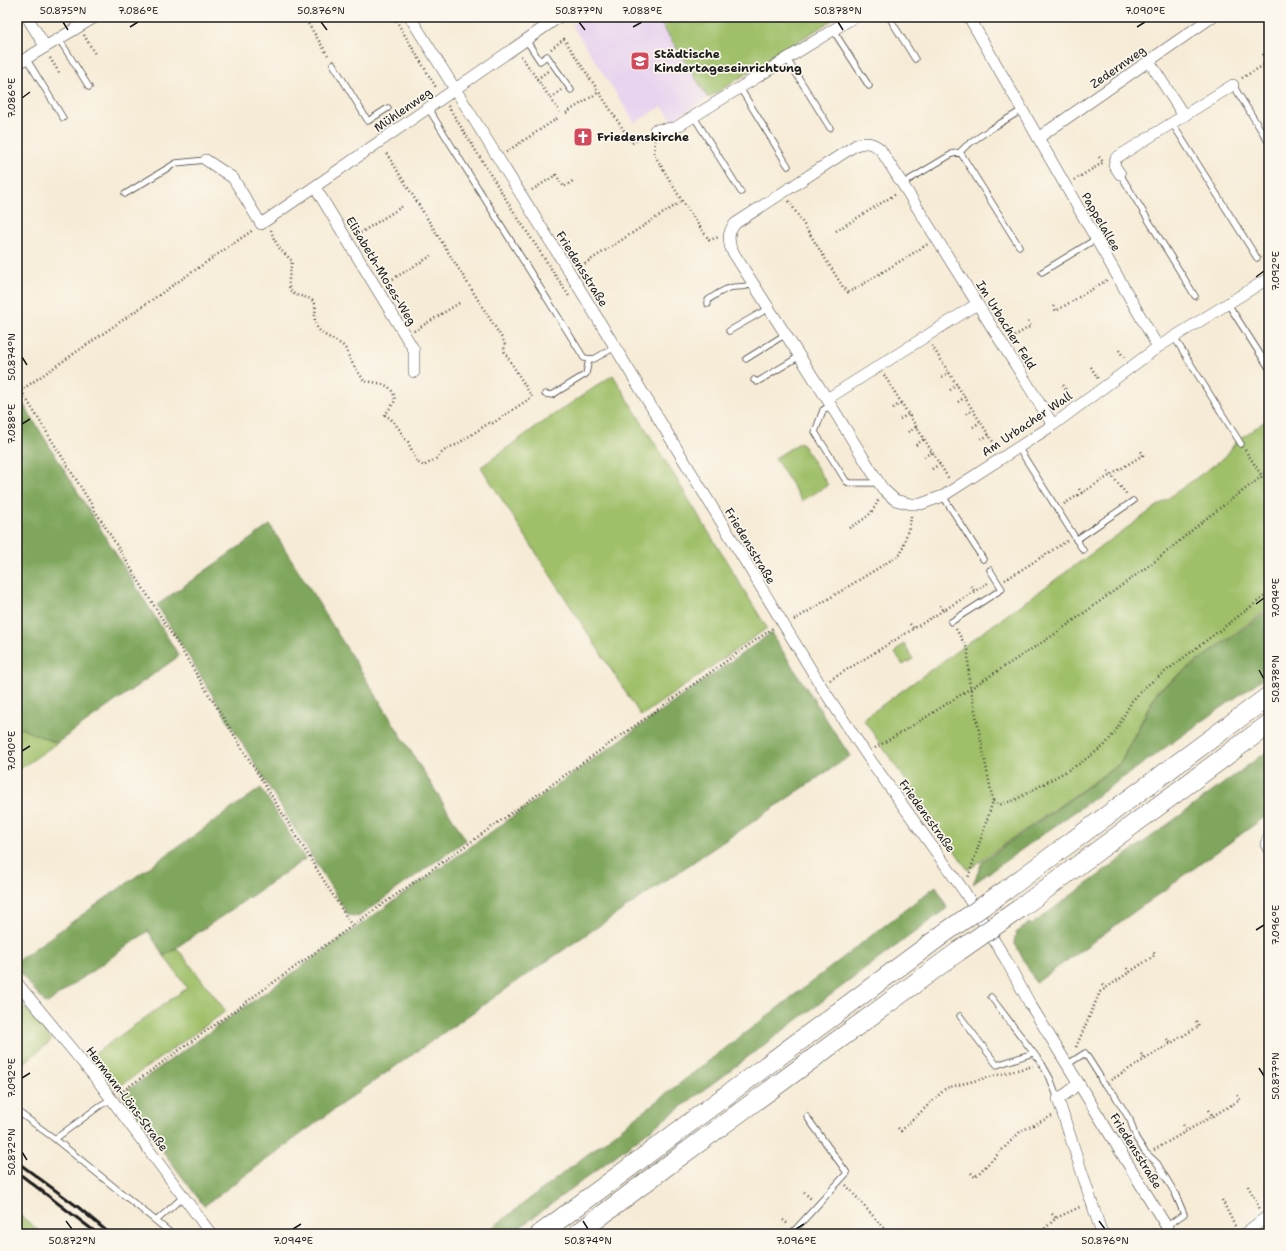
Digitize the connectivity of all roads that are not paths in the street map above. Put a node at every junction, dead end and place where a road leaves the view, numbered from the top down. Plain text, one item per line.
1 (26, 17) edge
2 (95, 17) edge
3 (410, 17) edge
4 (559, 17) edge
5 (854, 17) edge
6 (889, 17) edge
7 (968, 17) edge
8 (1212, 17) edge
9 (833, 30) junction
10 (59, 39) junction
11 (526, 40) junction
12 (44, 47) junction
13 (787, 58) junction
14 (915, 58) dead end
15 (22, 61) edge
16 (1149, 61) junction
17 (333, 64) road end
18 (1233, 85) joint
19 (869, 86) dead end
20 (89, 87) dead end
21 (569, 88) road end
22 (740, 88) junction
23 (455, 90) junction
24 (388, 108) dead end
25 (428, 108) junction
26 (1022, 110) junction
27 (1184, 116) junction
28 (694, 117) junction
29 (63, 118) dead end
30 (1172, 123) junction
31 (830, 128) dead end
32 (655, 130) road end
33 (1038, 138) junction
34 (1269, 143) edge
35 (960, 152) junction
36 (206, 160) joint
37 (788, 166) dead end
38 (1120, 174) joint
39 (903, 186) junction
40 (315, 187) junction
41 (741, 192) dead end
42 (125, 194) dead end
43 (729, 234) joint
44 (1096, 239) junction
45 (1019, 246) dead end
46 (1257, 258) dead end
47 (1042, 272) dead end
48 (1269, 278) edge
49 (753, 283) junction
50 (1195, 296) dead end
51 (708, 304) dead end
52 (977, 304) junction
53 (1228, 304) junction
54 (769, 308) junction
55 (729, 332) dead end
56 (786, 334) junction
57 (1174, 338) junction
58 (615, 347) junction
59 (1158, 348) junction
60 (800, 356) junction
61 (589, 359) junction
62 (746, 359) dead end
63 (1269, 368) edge
64 (414, 372) dead end
65 (754, 380) dead end
66 (545, 394) dead end
67 (829, 402) junction
68 (1053, 425) junction
69 (1241, 444) road end
70 (1018, 447) junction
71 (881, 486) junction
72 (943, 496) junction
73 (1133, 501) road end
74 (1075, 538) junction
75 (1083, 550) dead end
76 (983, 559) dead end
77 (990, 570) dead end
78 (951, 622) road end
79 (1269, 696) edge
80 (1269, 724) edge
81 (1269, 837) edge
82 (1269, 850) edge
83 (17, 983) edge
84 (991, 997) dead end
85 (960, 1016) dead end
86 (1033, 1053) junction
87 (1073, 1059) junction
88 (1078, 1082) junction
89 (112, 1099) junction
90 (1058, 1099) junction
91 (17, 1111) edge
92 (807, 1118) dead end
93 (55, 1139) junction
94 (184, 1196) junction
95 (1267, 1217) edge
96 (156, 1221) junction
97 (1169, 1230) edge
98 (172, 1234) edge
99 (212, 1234) edge
100 (540, 1234) edge
101 (577, 1234) edge
102 (791, 1234) edge
103 (1102, 1234) edge
104 (1244, 1234) edge

1 - 12 street
2 - 10 street
3 - 23 street, Friedensstraße
4 - 11 street, Mühlenweg
5 - 9 street
6 - 14 lane
7 - 26 street, Pappelallee
8 - 16 street, Zedernweg
9 - 13 street
9 - 19 lane
10 - 12 street
10 - 20 lane
11 - 21 lane
11 - 23 street, Mühlenweg
12 - 15 street
13 - 22 street
13 - 31 lane
15 - 29 lane
16 - 27 street
16 - 33 street, Zedernweg
17 - 24 lane
18 - 27 street
18 - 34 lane
22 - 28 street
22 - 37 lane
23 - 25 street, Mühlenweg
23 - 58 street, Friedensstraße
25 - 40 street, Mühlenweg
25 - 61 lane
26 - 33 street, Pappelallee
26 - 35 lane
27 - 30 street
28 - 32 street
28 - 41 lane
30 - 38 street
30 - 46 lane
33 - 44 street, Pappelallee
35 - 39 lane
35 - 45 lane
36 - 40 street, Mühlenweg
36 - 42 lane
38 - 50 lane
39 - 43 street, Im Urbacher Feld
39 - 52 street, Im Urbacher Feld
40 - 64 street, Elisabeth-Moses-Weg
43 - 49 street, Am Urbacher Wall
44 - 47 lane
44 - 59 street, Pappelallee
48 - 53 street, Am Urbacher Wall
49 - 51 lane
49 - 54 street, Am Urbacher Wall
52 - 67 street
52 - 68 street, Im Urbacher Feld
53 - 57 street, Am Urbacher Wall
53 - 63 lane
54 - 55 lane
54 - 56 street, Am Urbacher Wall
56 - 60 street, Am Urbacher Wall
56 - 62 lane
57 - 59 street, Am Urbacher Wall
57 - 69 lane
58 - 61 lane
58 - 87 street, Friedensstraße
59 - 68 street, Am Urbacher Wall
60 - 65 lane
60 - 67 street, Am Urbacher Wall
61 - 66 lane
67 - 71 street, Am Urbacher Wall
67 - 71 lane
68 - 70 street, Am Urbacher Wall
70 - 72 street, Am Urbacher Wall
70 - 74 lane
71 - 72 street, Am Urbacher Wall
72 - 76 lane
73 - 74 lane
74 - 75 lane
77 - 78 lane
79 - 100 highway, bridge
80 - 101 highway, bridge
81 - 82 street
83 - 89 street, Hermann-Löns-Straße
84 - 86 lane
85 - 86 lane
86 - 90 lane
87 - 88 street, Friedensstraße
87 - 97 lane
88 - 90 street
88 - 97 street, Friedensstraße
89 - 93 lane
89 - 94 street, Hermann-Löns-Straße
90 - 103 street
91 - 93 lane
92 - 102 lane
93 - 96 lane
94 - 96 lane
94 - 99 street, Hermann-Löns-Straße
95 - 104 street
96 - 98 lane

